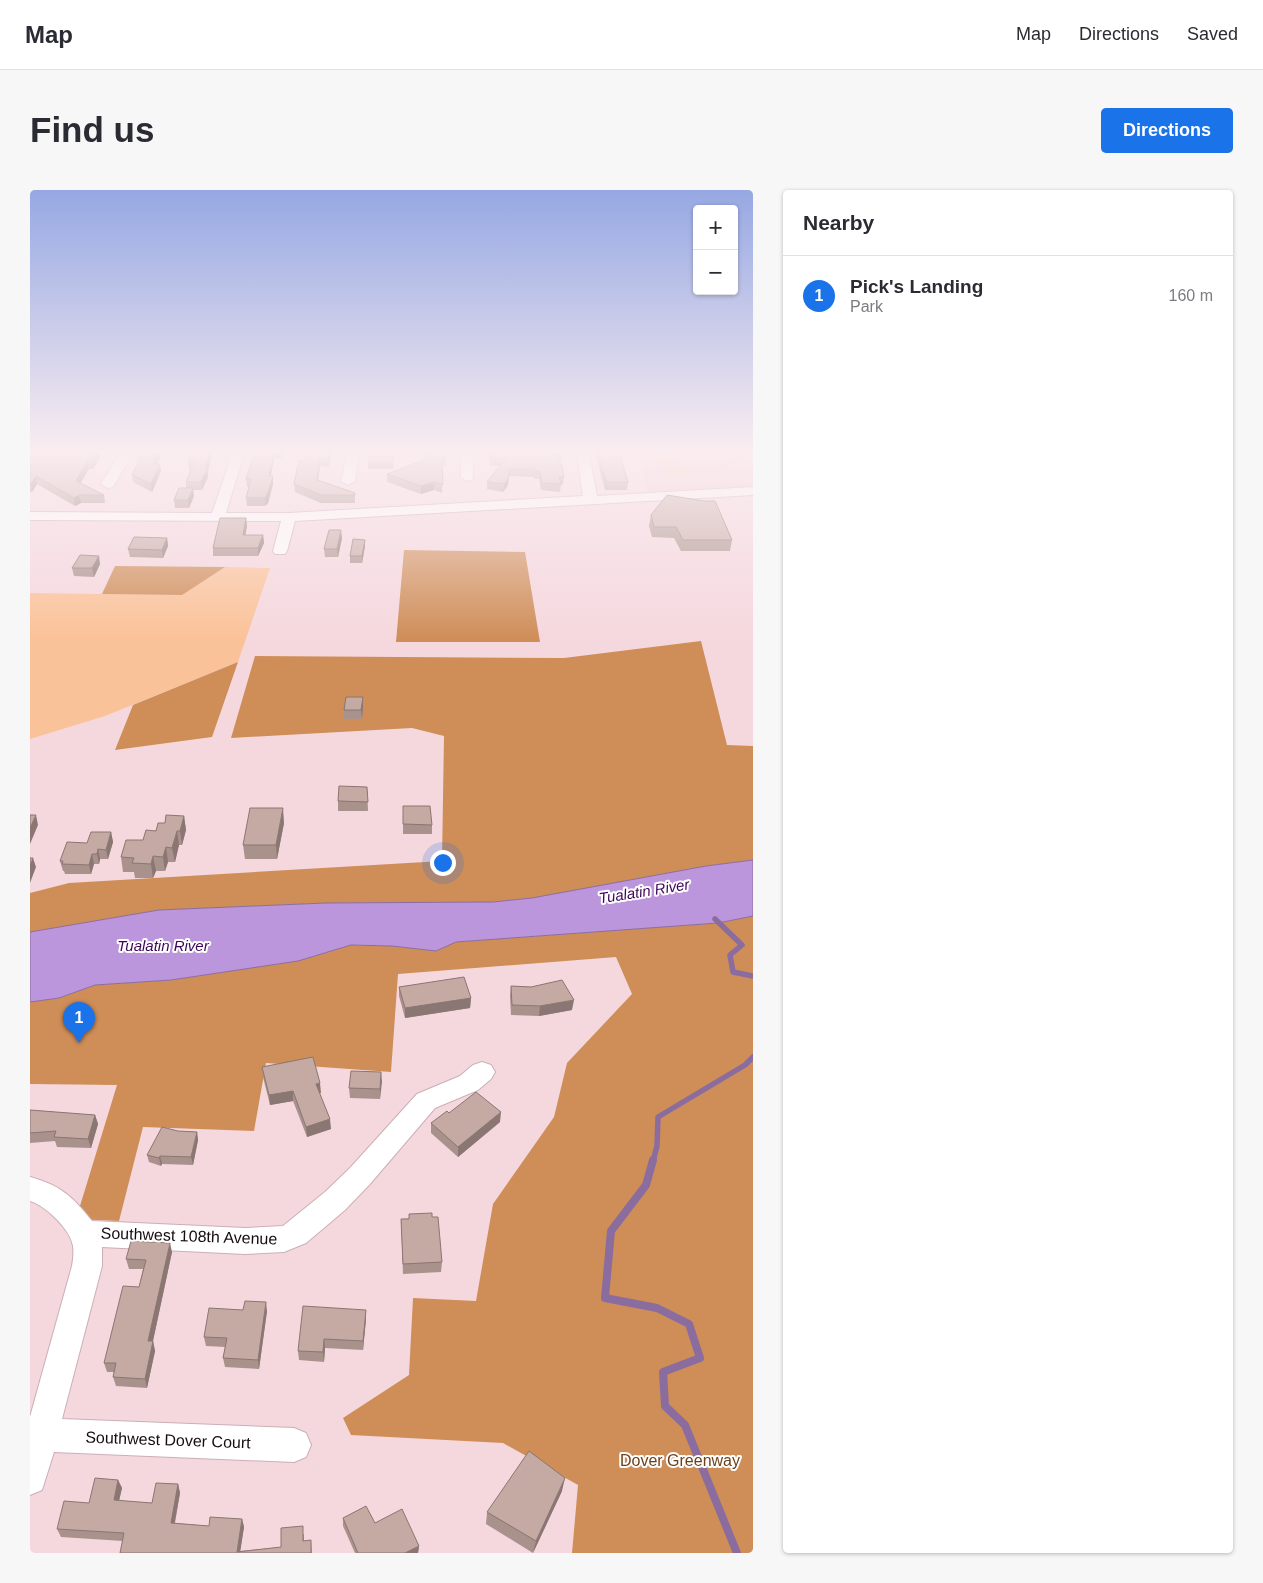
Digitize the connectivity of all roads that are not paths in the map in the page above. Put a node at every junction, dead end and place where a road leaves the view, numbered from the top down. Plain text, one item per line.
1 (218, 513) edge
2 (380, 513) edge
3 (30, 516) edge
4 (216, 518) junction
5 (289, 518) junction
6 (280, 551) dead end
7 (482, 1072) dead end
8 (30, 1190) edge
9 (84, 1233) junction
10 (42, 1435) junction
11 (294, 1445) dead end
12 (30, 1478) edge

1 - 4 street
2 - 5 street
3 - 4 street
4 - 5 street
5 - 6 street
7 - 9 street, Southwest 108th Avenue
8 - 9 street
9 - 10 street, Southwest 108th Avenue
10 - 11 street, Southwest Dover Court
10 - 12 street, Southwest 108th Avenue

